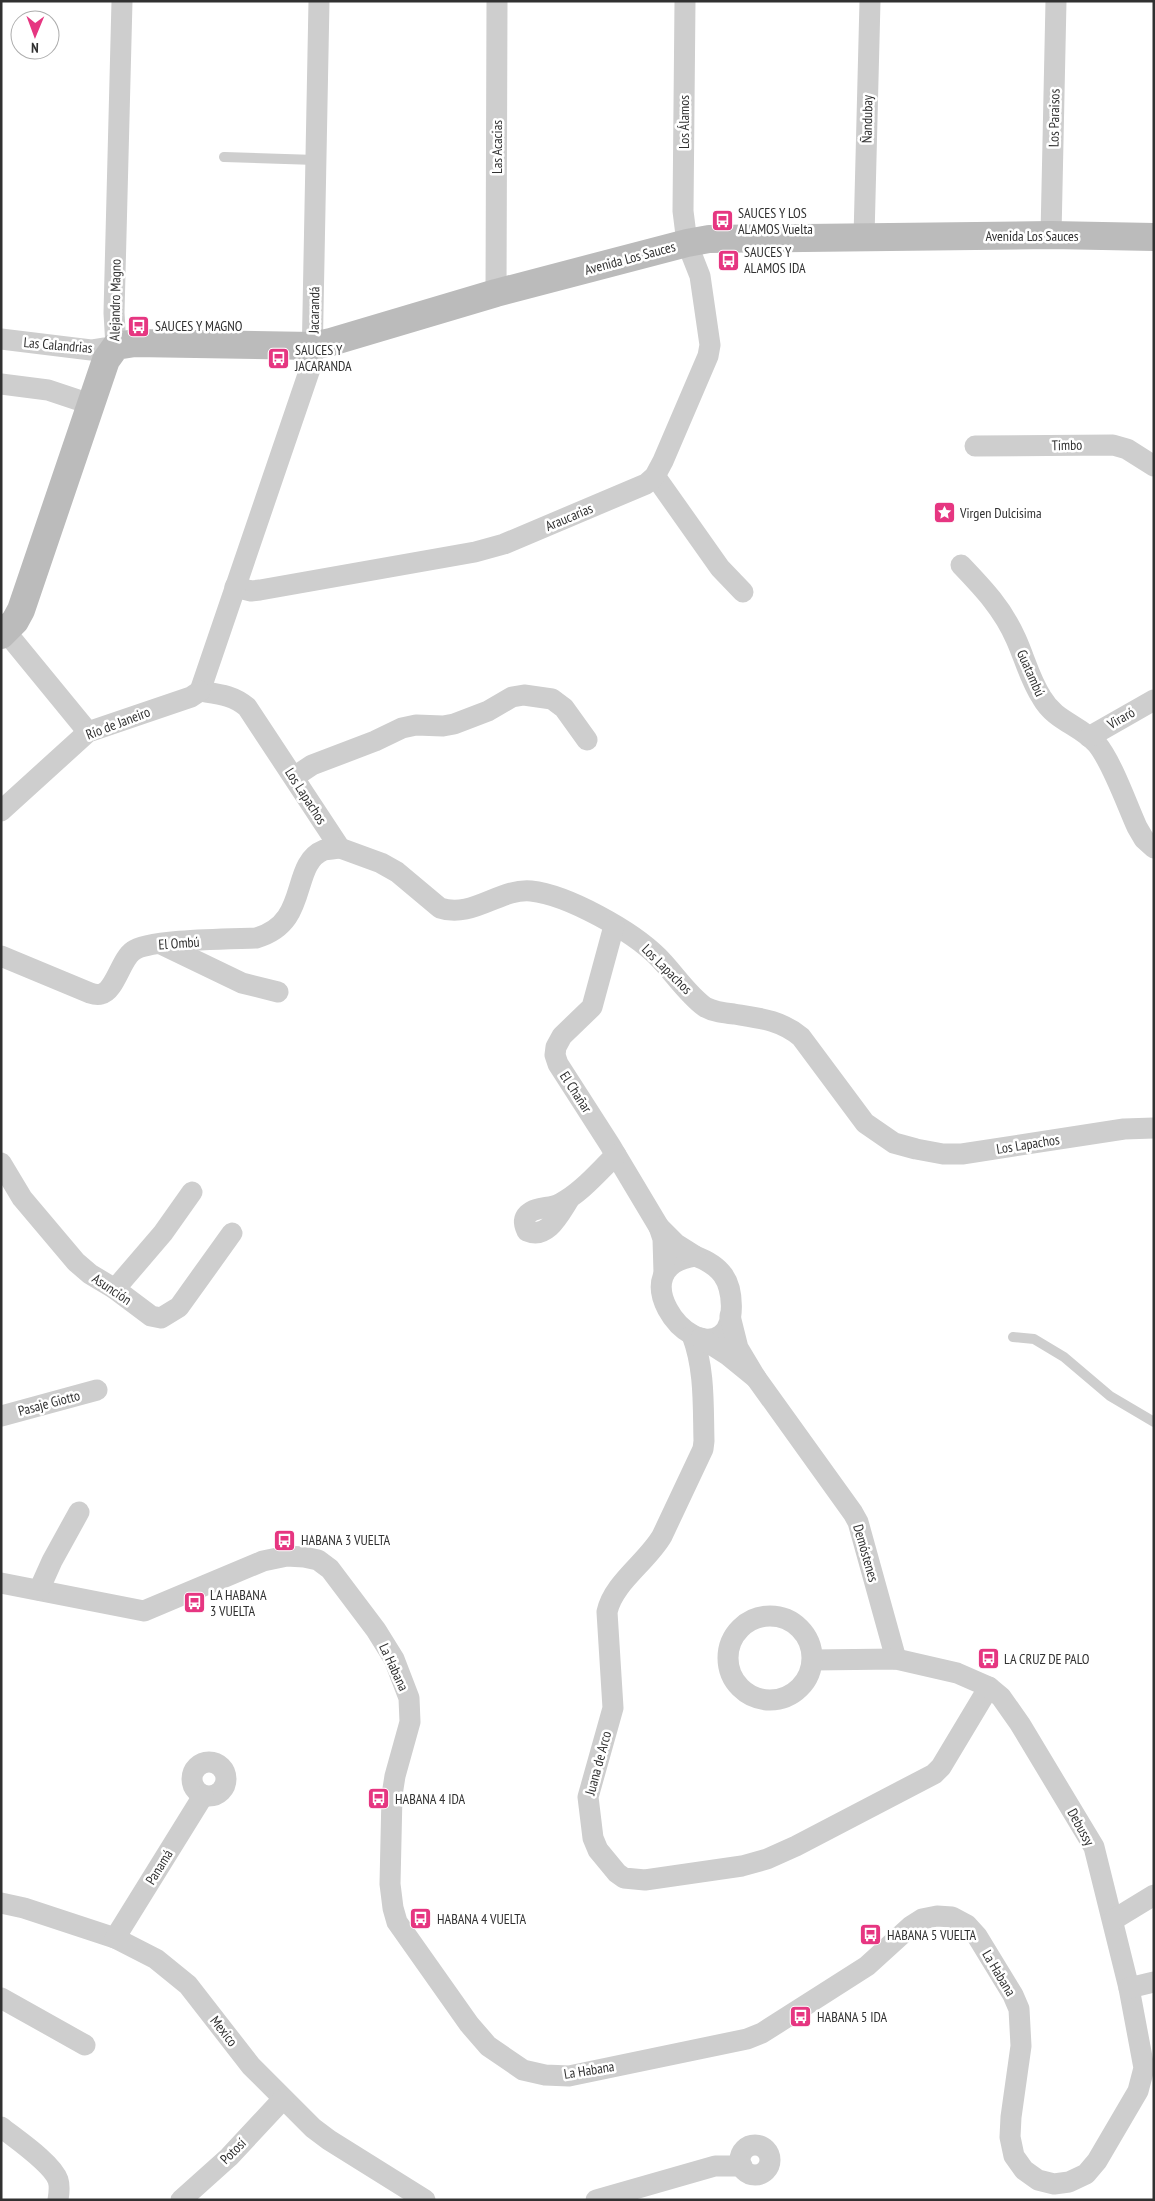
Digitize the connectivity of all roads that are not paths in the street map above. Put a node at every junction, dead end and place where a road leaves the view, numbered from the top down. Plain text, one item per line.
1 (122, 1) edge
2 (319, 1) edge
3 (497, 1) edge
4 (685, 1) edge
5 (870, 1) edge
6 (1056, 1) edge
7 (224, 157) dead end
8 (316, 160) junction
9 (1051, 236) junction
10 (864, 237) junction
11 (1154, 237) edge
12 (687, 243) junction
13 (496, 292) junction
14 (1, 339) edge
15 (116, 346) junction
16 (313, 346) junction
17 (1, 384) edge
18 (90, 404) junction
19 (975, 446) dead end
20 (1154, 466) edge
21 (655, 476) junction
22 (961, 566) dead end
23 (235, 587) junction
24 (744, 592) dead end
25 (4, 634) edge
26 (200, 691) junction
27 (1154, 700) edge
28 (88, 732) junction
29 (1089, 737) junction
30 (587, 740) dead end
31 (294, 777) junction
32 (1, 811) edge
33 (340, 848) junction
34 (1154, 848) edge
35 (614, 926) junction
36 (158, 943) junction
37 (1, 956) edge
38 (278, 992) dead end
39 (1154, 1128) edge
40 (616, 1155) junction
41 (1, 1163) edge
42 (192, 1192) dead end
43 (570, 1198) dead end
44 (659, 1227) junction
45 (232, 1233) dead end
46 (695, 1256) junction
47 (664, 1274) junction
48 (115, 1289) junction
49 (730, 1316) junction
50 (696, 1337) junction
51 (1013, 1337) dead end
52 (729, 1356) junction
53 (756, 1378) junction
54 (702, 1380) junction
55 (97, 1390) dead end
56 (1, 1416) edge
57 (1154, 1422) edge
58 (79, 1512) dead end
59 (1, 1583) edge
60 (39, 1590) junction
61 (896, 1659) junction
62 (813, 1660) dead end
63 (989, 1687) junction
64 (203, 1796) dead end
65 (1154, 1895) edge
66 (1, 1903) edge
67 (1113, 1920) junction
68 (116, 1938) junction
69 (1154, 1982) edge
70 (1128, 1988) junction
71 (1, 1998) edge
72 (85, 2045) dead end
73 (283, 2099) junction
74 (1, 2127) edge
75 (742, 2166) dead end
76 (413, 2197) edge
77 (58, 2200) edge
78 (181, 2200) edge
79 (596, 2200) edge

1 - 15 street, Alejandro Magno
2 - 8 street, Jacarandá
3 - 13 street, Las Acacias
4 - 12 street, Los Álamos
5 - 10 street, Ñandubay
6 - 9 street, Los Paraisos
7 - 8 lane
8 - 16 street, Jacarandá
9 - 10 main road, Avenida Los Sauces
9 - 11 main road, Avenida Los Sauces
10 - 12 main road, Avenida Los Sauces
12 - 13 main road, Avenida Los Sauces
12 - 21 street
13 - 16 main road, Avenida Los Sauces
14 - 15 street, Las Calandrias
15 - 16 main road, Avenida Los Sauces
15 - 18 main road, Alejandro Magno
16 - 23 street, Jacarandá
17 - 18 street
18 - 25 main road, Alejandro Magno
19 - 20 street, Timbo
21 - 23 street, Araucarias
21 - 24 street
22 - 29 street, Guatambú
23 - 26 street, Jacarandá
25 - 28 street
26 - 28 street, Río de Janeiro
26 - 31 street, Los Lapachos
27 - 29 street, Viraró
28 - 32 street, Río de Janeiro
29 - 34 street, Guatambú
30 - 31 street
31 - 33 street, Los Lapachos
33 - 35 street, Los Lapachos
33 - 36 street, El Ombú
35 - 39 street, Los Lapachos
35 - 40 street, El Chañar
36 - 37 street, El Ombú
36 - 38 street
40 - 43 street
40 - 44 street, El Chañar
41 - 48 street, Asunción
42 - 48 street
44 - 46 street, El Chañar
44 - 47 street, El Chañar
45 - 48 street, Asunción
46 - 47 street
46 - 49 street, Demóstenes
47 - 50 street, Demóstenes
49 - 50 street
49 - 53 street, Demóstenes
50 - 52 street, Demóstenes
50 - 54 street, Juana de Arco
51 - 57 lane
52 - 53 street, Demóstenes
52 - 54 street, Juana de Arco
53 - 61 street, Demóstenes
54 - 63 street, Juana de Arco
55 - 56 street, Pasaje Giotto
58 - 60 street
59 - 60 street, La Habana
60 - 70 street, La Habana
61 - 62 street
61 - 63 street
63 - 67 street, Debussy
64 - 68 street, Panamá
65 - 67 street
66 - 68 street, Mexico
67 - 70 street, Debussy
68 - 73 street, Mexico
69 - 70 street
71 - 72 street
73 - 76 street, Mexico
73 - 78 street, Potosí
74 - 77 street
75 - 79 street

